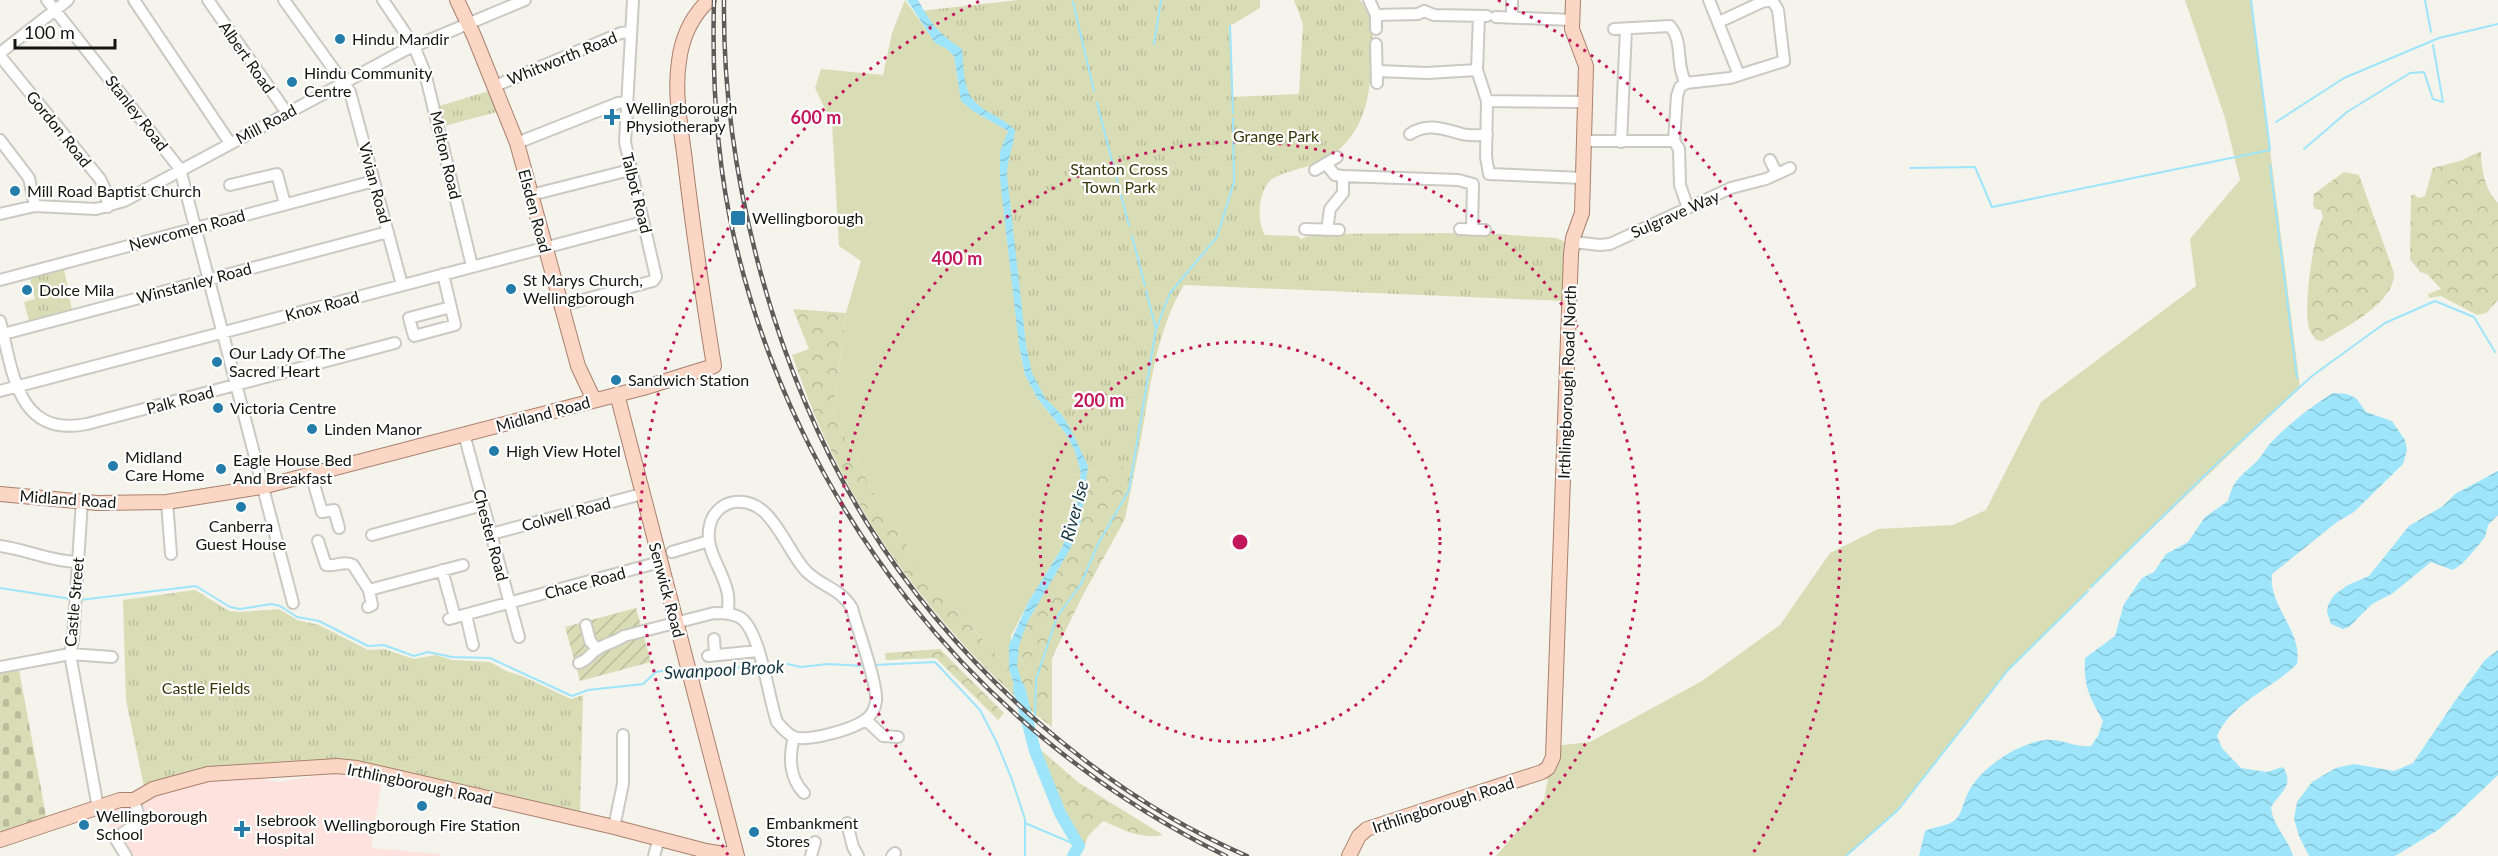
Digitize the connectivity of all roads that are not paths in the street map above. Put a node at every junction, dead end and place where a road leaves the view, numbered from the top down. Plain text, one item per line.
1 (47, 0) edge
2 (68, 0) edge
3 (134, 0) edge
4 (208, 0) edge
5 (285, 0) edge
6 (382, 0) edge
7 (457, 0) edge
8 (525, 0) edge
9 (633, 0) edge
10 (1369, 0) edge
11 (1512, 0) edge
12 (1573, 0) edge
13 (1709, 0) edge
14 (705, 4) edge
15 (1424, 6) edge
16 (56, 11) junction
17 (1376, 15) junction
18 (1487, 17) junction
19 (1512, 18) junction
20 (1572, 20) junction
21 (1719, 22) junction
22 (469, 24) junction
23 (1376, 29) dead end
24 (1614, 29) dead end
25 (1626, 29) junction
26 (630, 32) junction
27 (1376, 44) dead end
28 (414, 46) junction
29 (0, 54) edge
30 (1477, 70) junction
31 (1378, 71) junction
32 (1739, 75) junction
33 (345, 83) junction
34 (1377, 83) dead end
35 (1686, 83) junction
36 (495, 86) junction
37 (1487, 101) junction
38 (626, 102) junction
39 (1585, 102) junction
40 (287, 113) junction
41 (1410, 134) dead end
42 (1487, 135) junction
43 (0, 140) edge
44 (1584, 141) junction
45 (1674, 141) junction
46 (1621, 142) junction
47 (230, 143) junction
48 (517, 143) junction
49 (1337, 157) dead end
50 (1770, 160) dead end
51 (1326, 164) junction
52 (1790, 168) dead end
53 (180, 169) junction
54 (630, 170) junction
55 (1315, 170) dead end
56 (1489, 174) junction
57 (1777, 174) junction
58 (1343, 176) junction
59 (1582, 178) junction
60 (374, 181) junction
61 (1473, 184) junction
62 (230, 185) dead end
63 (531, 195) junction
64 (285, 204) junction
65 (34, 206) junction
66 (108, 207) junction
67 (1688, 208) junction
68 (0, 214) edge
69 (643, 222) junction
70 (196, 228) junction
71 (1460, 229) dead end
72 (1305, 230) dead end
73 (1327, 230) junction
74 (1339, 230) dead end
75 (1472, 230) junction
76 (1485, 230) dead end
77 (388, 232) junction
78 (1573, 242) junction
79 (545, 247) junction
80 (472, 266) junction
81 (443, 274) junction
82 (209, 279) junction
83 (0, 280) edge
84 (402, 285) junction
85 (560, 306) junction
86 (451, 307) dead end
87 (0, 321) edge
88 (222, 332) junction
89 (2, 334) edge
90 (395, 343) dead end
91 (236, 385) junction
92 (17, 386) junction
93 (0, 391) edge
94 (617, 394) junction
95 (594, 400) junction
96 (464, 434) junction
97 (311, 474) junction
98 (262, 487) junction
99 (0, 494) edge
100 (642, 494) junction
101 (82, 501) junction
102 (167, 502) junction
103 (483, 505) junction
104 (339, 528) dead end
105 (491, 534) junction
106 (372, 535) dead end
107 (318, 541) dead end
108 (709, 541) junction
109 (0, 546) edge
110 (672, 552) dead end
111 (171, 554) dead end
112 (77, 562) junction
113 (660, 562) junction
114 (463, 565) dead end
115 (442, 570) junction
116 (369, 590) junction
117 (293, 603) dead end
118 (510, 604) junction
119 (368, 607) dead end
120 (728, 614) junction
121 (457, 617) junction
122 (676, 624) junction
123 (586, 625) dead end
124 (519, 636) dead end
125 (714, 639) dead end
126 (474, 645) dead end
127 (597, 649) junction
128 (759, 653) junction
129 (70, 654) junction
130 (112, 657) dead end
131 (579, 663) dead end
132 (0, 667) edge
133 (866, 720) junction
134 (623, 735) dead end
135 (794, 737) junction
136 (898, 737) dead end
137 (1548, 768) joint
138 (797, 790) dead end
139 (134, 800) junction
140 (98, 808) junction
141 (847, 823) dead end
142 (614, 827) junction
143 (731, 832) junction
144 (659, 838) junction
145 (0, 840) edge
146 (801, 848) dead end
147 (812, 850) edge
148 (706, 851) junction
149 (126, 856) edge
150 (654, 856) edge
151 (737, 856) edge
152 (858, 856) edge
153 (1349, 856) edge

1 - 16 street, Stanley Road
2 - 16 street
3 - 47 street
4 - 40 street, Albert Road
5 - 33 street, Vivian Road
6 - 28 street, Melton Road
7 - 22 main road, Elsden Road
8 - 22 street, Mill Road
9 - 26 street, Talbot Road
10 - 17 street
11 - 19 street
12 - 20 main road, Irthlingborough Road North
13 - 21 street
14 - 94 main road, Midland Road
15 - 17 street
15 - 18 street
16 - 29 street
16 - 53 street, Stanley Road
17 - 23 street
18 - 19 street
18 - 30 street
19 - 20 street
20 - 39 main road, Irthlingborough Road North
21 - 32 street
21 - 32 street
22 - 28 street, Mill Road
22 - 36 main road, Elsden Road
24 - 25 street
25 - 35 street
25 - 46 street
26 - 36 street, Whitworth Road
26 - 38 street, Talbot Road
27 - 31 street
28 - 33 street, Mill Road
28 - 80 street, Melton Road
29 - 66 street, Gordon Road
30 - 31 street
30 - 37 street
31 - 34 street
32 - 35 street
33 - 40 street, Mill Road
33 - 60 street, Vivian Road
35 - 45 street
36 - 48 main road, Elsden Road
37 - 39 street
37 - 42 street
38 - 48 street
38 - 54 street, Talbot Road
39 - 44 main road, Irthlingborough Road North
40 - 47 street, Mill Road
41 - 42 street
42 - 56 street
43 - 65 street
44 - 46 street
44 - 59 main road, Irthlingborough Road North
45 - 46 street
45 - 67 street
47 - 53 street, Mill Road
48 - 63 main road, Elsden Road
49 - 51 street
50 - 57 street
51 - 55 street
51 - 58 street
52 - 57 street, Sulgrave Way
53 - 66 street, Mill Road
53 - 70 street
54 - 63 street
54 - 69 street, Talbot Road
56 - 59 street
56 - 61 street
57 - 67 street, Sulgrave Way
58 - 61 street
58 - 73 street
59 - 78 main road, Irthlingborough Road North
60 - 64 street, Newcomen Road
60 - 77 street, Vivian Road
61 - 75 street
62 - 64 street
63 - 79 main road, Elsden Road
64 - 70 street, Newcomen Road
65 - 66 street, Mill Road
65 - 68 street, Mill Road
67 - 78 street, Sulgrave Way
69 - 79 street, Knox Road
69 - 85 street, Talbot Road
70 - 82 street
70 - 83 street, Newcomen Road
71 - 75 street
72 - 73 street
73 - 74 street
75 - 76 street
77 - 82 street, Winstanley Road
77 - 84 street, Vivian Road
78 - 137 main road, Irthlingborough Road North
79 - 80 street, Knox Road
79 - 85 main road, Elsden Road
80 - 81 street, Knox Road
81 - 84 street, Knox Road
81 - 86 street
82 - 88 street
82 - 89 street, Winstanley Road
84 - 88 street, Knox Road
85 - 95 main road, Elsden Road
87 - 89 street, Palk Road
88 - 91 street
88 - 92 street, Knox Road
89 - 92 street, Palk Road
90 - 91 street, Palk Road
91 - 92 street, Palk Road
91 - 98 street
92 - 93 street, Knox Road
94 - 95 main road, Midland Road
94 - 100 main road, Senwick Road
95 - 96 main road, Midland Road
96 - 97 main road, Midland Road
96 - 103 street, Chester Road
97 - 98 main road, Midland Road
97 - 104 street
98 - 102 main road, Midland Road
98 - 117 street
99 - 101 main road, Midland Road
100 - 105 street, Colwell Road
100 - 113 main road, Senwick Road
101 - 102 main road, Midland Road
101 - 112 street, Castle Street
102 - 111 street
103 - 105 street, Chester Road
103 - 106 street
105 - 118 street, Chester Road
107 - 116 street
108 - 110 street
108 - 120 street
108 - 133 street
109 - 112 street
112 - 129 street, Castle Street
113 - 118 street, Chace Road
113 - 122 main road, Senwick Road
114 - 115 street
115 - 116 street
115 - 121 street
116 - 119 street
118 - 121 street, Chace Road
118 - 124 street, Chester Road
120 - 122 street
120 - 128 street
121 - 126 street
122 - 127 street
122 - 143 main road, Senwick Road
123 - 127 street
125 - 128 street
127 - 131 street
128 - 135 street
129 - 130 street
129 - 132 street
129 - 140 street, Castle Street
133 - 135 street
133 - 136 street
134 - 142 street
135 - 138 street
137 - 153 main road, Irthlingborough Road
139 - 140 main road, Irthlingborough Road
139 - 142 main road, Irthlingborough Road
139 - 149 street
140 - 145 main road, Irthlingborough Road
141 - 152 street
142 - 144 main road, Irthlingborough Road
143 - 148 main road
143 - 151 main road, Senwick Road
144 - 148 main road, Irthlingborough Road
144 - 150 street
146 - 147 street
148 - 151 main road, Irthlingborough Road

